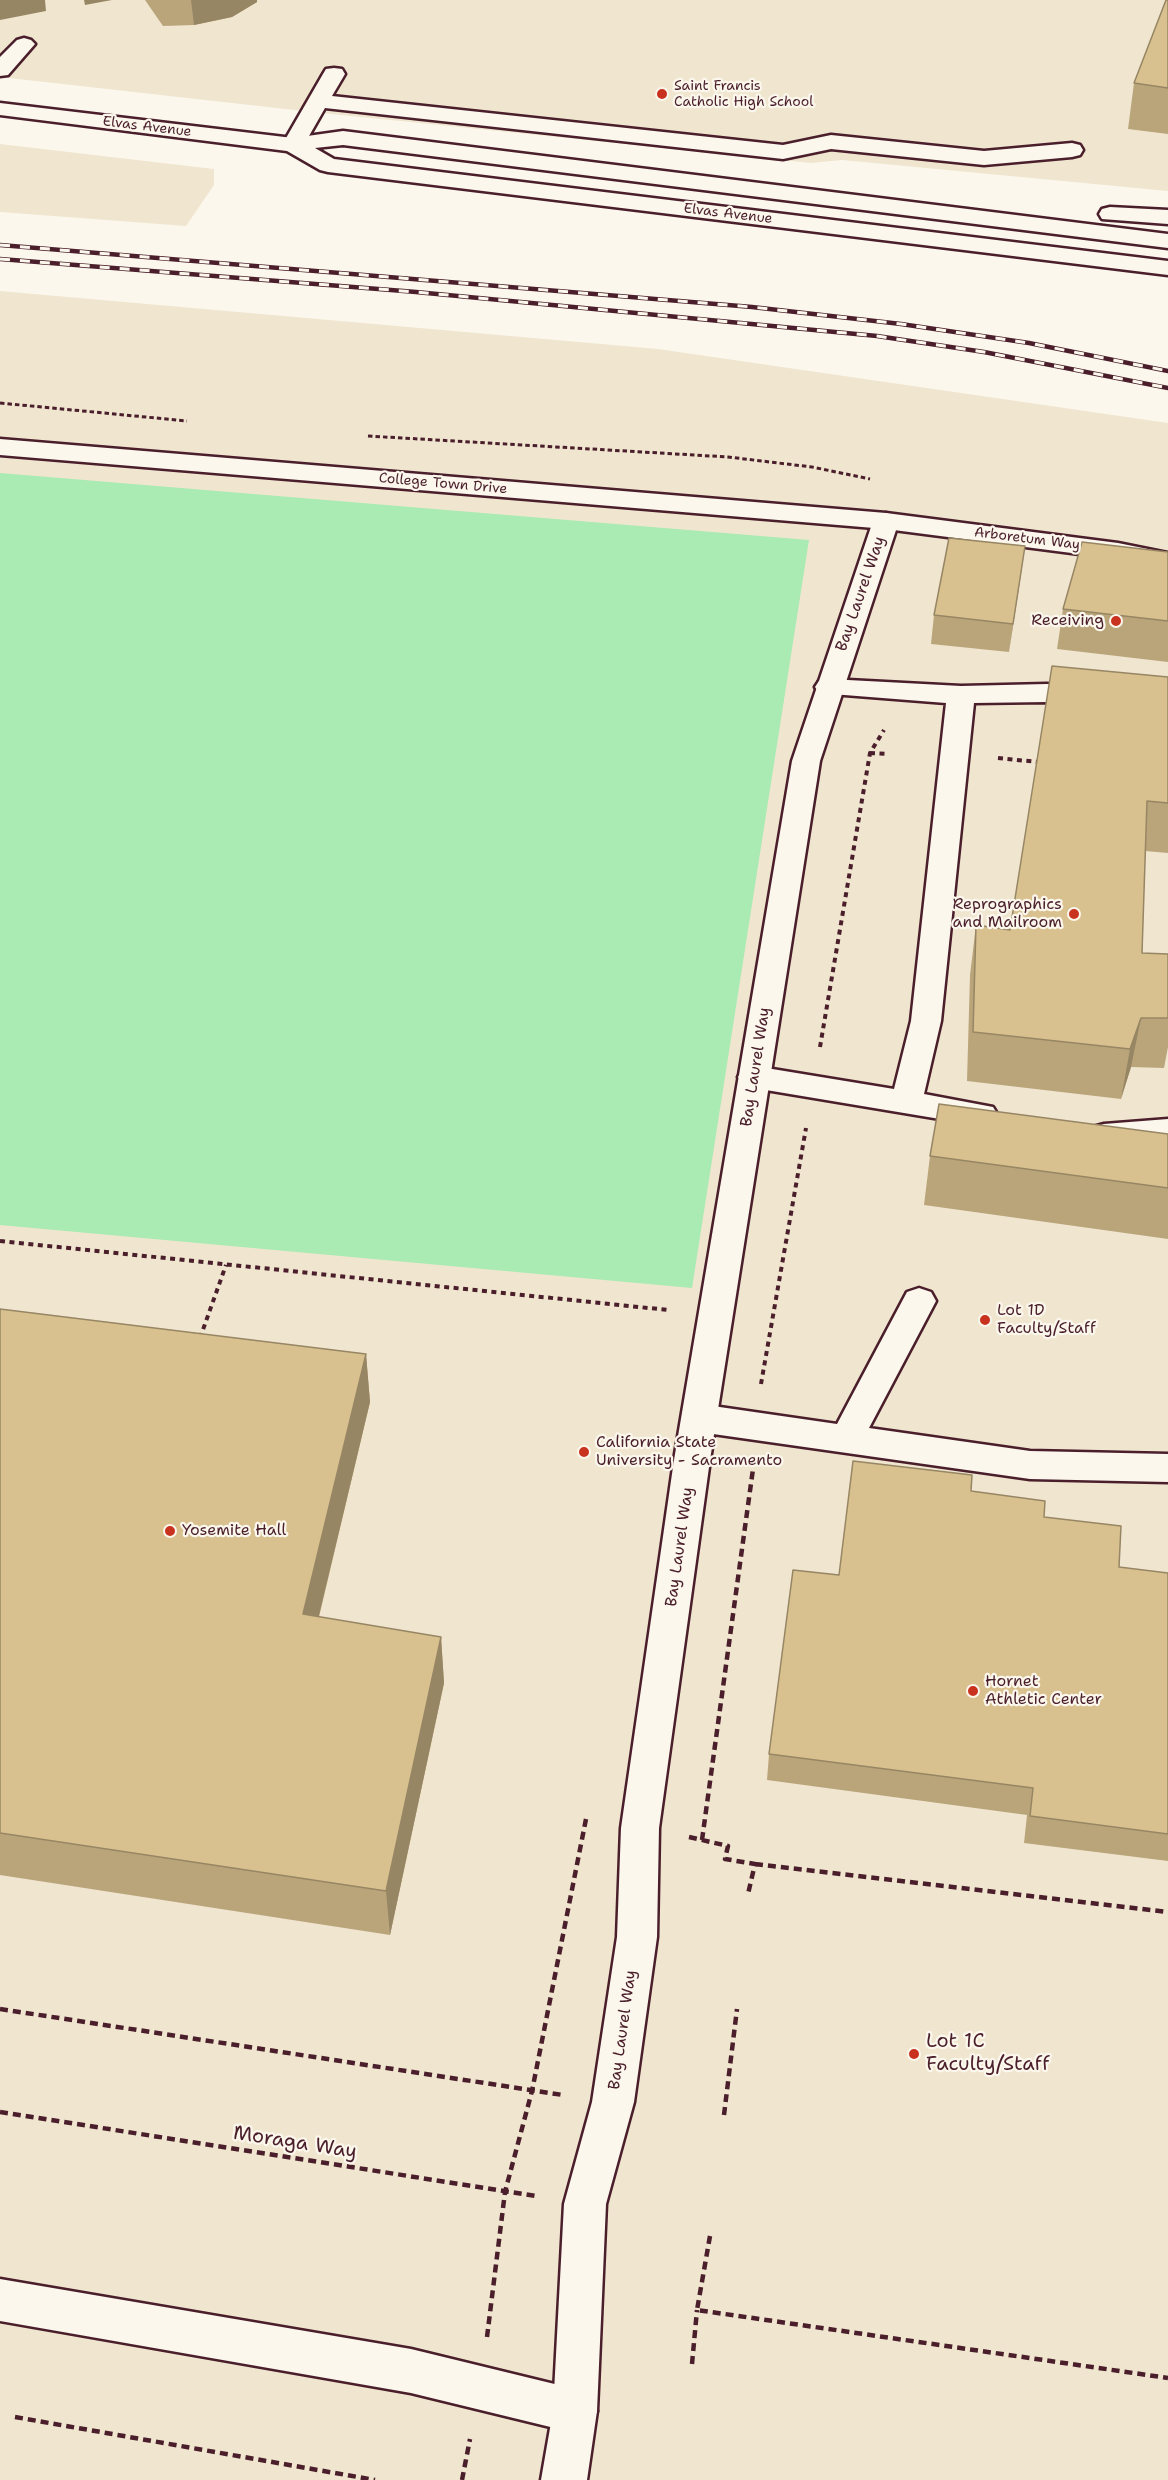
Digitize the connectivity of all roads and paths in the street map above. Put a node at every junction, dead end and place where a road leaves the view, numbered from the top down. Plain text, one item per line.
1 (24, 44) dead end
2 (0, 70) edge
3 (334, 74) dead end
4 (319, 101) junction
5 (0, 109) edge
6 (293, 145) junction
7 (1072, 150) dead end
8 (877, 205) junction
9 (1168, 217) edge
10 (1168, 241) edge
11 (1168, 268) edge
12 (0, 403) edge
13 (187, 421) dead end
14 (366, 436) dead end
15 (0, 447) edge
16 (886, 521) junction
17 (1168, 561) edge
18 (829, 687) junction
19 (961, 695) junction
20 (1168, 703) edge
21 (870, 753) dead end
22 (887, 754) dead end
23 (993, 758) dead end
24 (1038, 762) edge
25 (754, 1077) junction
26 (906, 1102) junction
27 (1014, 1120) edge
28 (1168, 1130) edge
29 (1081, 1131) edge
30 (0, 1241) edge
31 (226, 1265) junction
32 (919, 1302) dead end
33 (715, 1315) junction
34 (197, 1348) edge
35 (699, 1418) junction
36 (846, 1439) junction
37 (753, 1466) dead end
38 (1168, 1468) edge
39 (586, 1819) dead end
40 (688, 1836) dead end
41 (702, 1840) junction
42 (755, 1864) junction
43 (748, 1894) dead end
44 (1168, 1912) edge
45 (0, 2009) edge
46 (737, 2009) dead end
47 (532, 2091) junction
48 (613, 2102) junction
49 (0, 2112) edge
50 (724, 2115) dead end
51 (505, 2192) junction
52 (585, 2204) junction
53 (710, 2236) dead end
54 (0, 2300) edge
55 (697, 2310) junction
56 (692, 2364) dead end
57 (1168, 2378) edge
58 (480, 2388) junction
59 (574, 2411) junction
60 (15, 2417) dead end
61 (375, 2480) edge
62 (462, 2480) edge
63 (564, 2480) edge

1 - 2 street
3 - 4 street
4 - 6 street
4 - 7 street
5 - 6 street, Elvas Avenue
6 - 8 street, Elvas Avenue
6 - 11 street, Elvas Avenue
8 - 9 street
8 - 10 street, Elvas Avenue
12 - 13 path
14 - 16 path
15 - 16 street, College Town Drive
16 - 17 street, Arboretum Way
16 - 18 street, Bay Laurel Way
18 - 19 street
18 - 25 street, Bay Laurel Way
19 - 20 street
19 - 26 street
21 - 22 path
23 - 24 path
25 - 26 street
25 - 33 street, Bay Laurel Way
26 - 27 street
28 - 29 street
30 - 31 path
31 - 33 path
31 - 34 path
32 - 36 street
33 - 35 street, Bay Laurel Way
35 - 36 street
35 - 48 street, Bay Laurel Way
36 - 38 street
37 - 41 path
39 - 47 path
40 - 41 path
41 - 42 path
42 - 43 path
42 - 44 path
45 - 47 path
46 - 50 path
47 - 48 path
47 - 51 path
48 - 52 street, Bay Laurel Way
49 - 51 path, Moraga Way
51 - 52 path, Moraga Way
51 - 58 path
52 - 59 street, Bay Laurel Way
53 - 55 path
54 - 58 street
55 - 56 path
55 - 57 path
58 - 59 street
58 - 62 path
59 - 63 street, Bay Laurel Way
60 - 61 path

